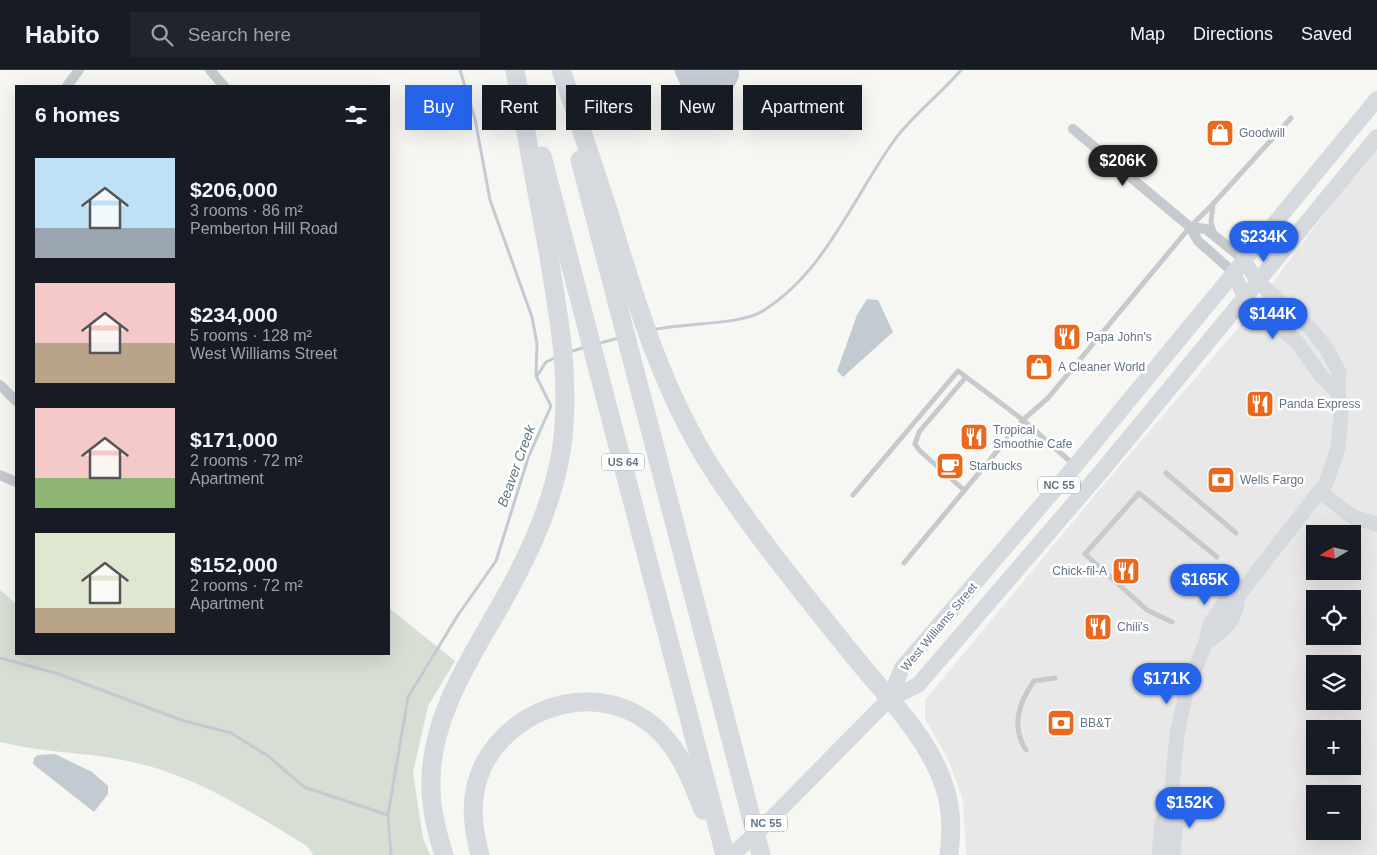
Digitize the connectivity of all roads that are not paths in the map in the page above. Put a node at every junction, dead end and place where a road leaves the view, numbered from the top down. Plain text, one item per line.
1 (79, 70) edge
2 (210, 70) edge
3 (515, 70) edge
4 (519, 70) edge
5 (556, 70) edge
6 (561, 70) edge
7 (68, 85) edge
8 (223, 85) edge
9 (1377, 99) edge
10 (1292, 118) dead end
11 (1073, 129) dead end
12 (1377, 136) edge
13 (1213, 204) junction
14 (1190, 227) junction
15 (1215, 235) junction
16 (1244, 259) junction
17 (1233, 272) junction
18 (1258, 282) junction
19 (1245, 298) junction
20 (966, 376) junction
21 (0, 385) edge
22 (1338, 392) junction
23 (15, 400) edge
24 (1023, 420) junction
25 (1075, 466) junction
26 (1166, 473) dead end
27 (0, 475) edge
28 (15, 482) edge
29 (964, 490) junction
30 (1320, 492) junction
31 (853, 495) dead end
32 (1377, 524) edge
33 (1236, 533) dead end
34 (1217, 557) dead end
35 (904, 562) dead end
36 (1172, 622) dead end
37 (1054, 678) dead end
38 (889, 699) junction
39 (1026, 750) dead end
40 (1170, 807) junction
41 (444, 855) edge
42 (480, 855) edge
43 (721, 855) edge
44 (725, 855) edge
45 (732, 855) edge
46 (761, 855) edge
47 (949, 855) edge
48 (1159, 855) edge
49 (1173, 855) edge

1 - 7 street
2 - 8 street
3 - 41 highway
4 - 44 highway, US 64
5 - 46 highway, US 64
6 - 38 highway
9 - 16 main road, West Williams Street / NC 55
10 - 13 lane
11 - 14 street
12 - 18 main road, West Williams Street / NC 55
13 - 14 lane
13 - 15 lane
14 - 15 street
14 - 17 street
14 - 24 lane
15 - 16 street
16 - 17 main road, West Williams Street / NC 55
16 - 18 street
17 - 19 street
17 - 25 main road, West Williams Street / NC 55
18 - 19 main road, West Williams Street / NC 55
18 - 22 street
19 - 22 street
19 - 38 main road, West Williams Street / NC 55
20 - 24 lane
20 - 29 lane
20 - 31 lane
21 - 23 street
22 - 30 street
24 - 25 lane
24 - 29 lane
25 - 38 main road, West Williams Street / NC 55
26 - 33 lane
27 - 28 street
29 - 35 lane
30 - 32 street
30 - 40 street
34 - 36 lane
37 - 39 lane
38 - 45 main road, NC 55
38 - 47 highway
40 - 48 street
40 - 49 street
42 - 43 highway

